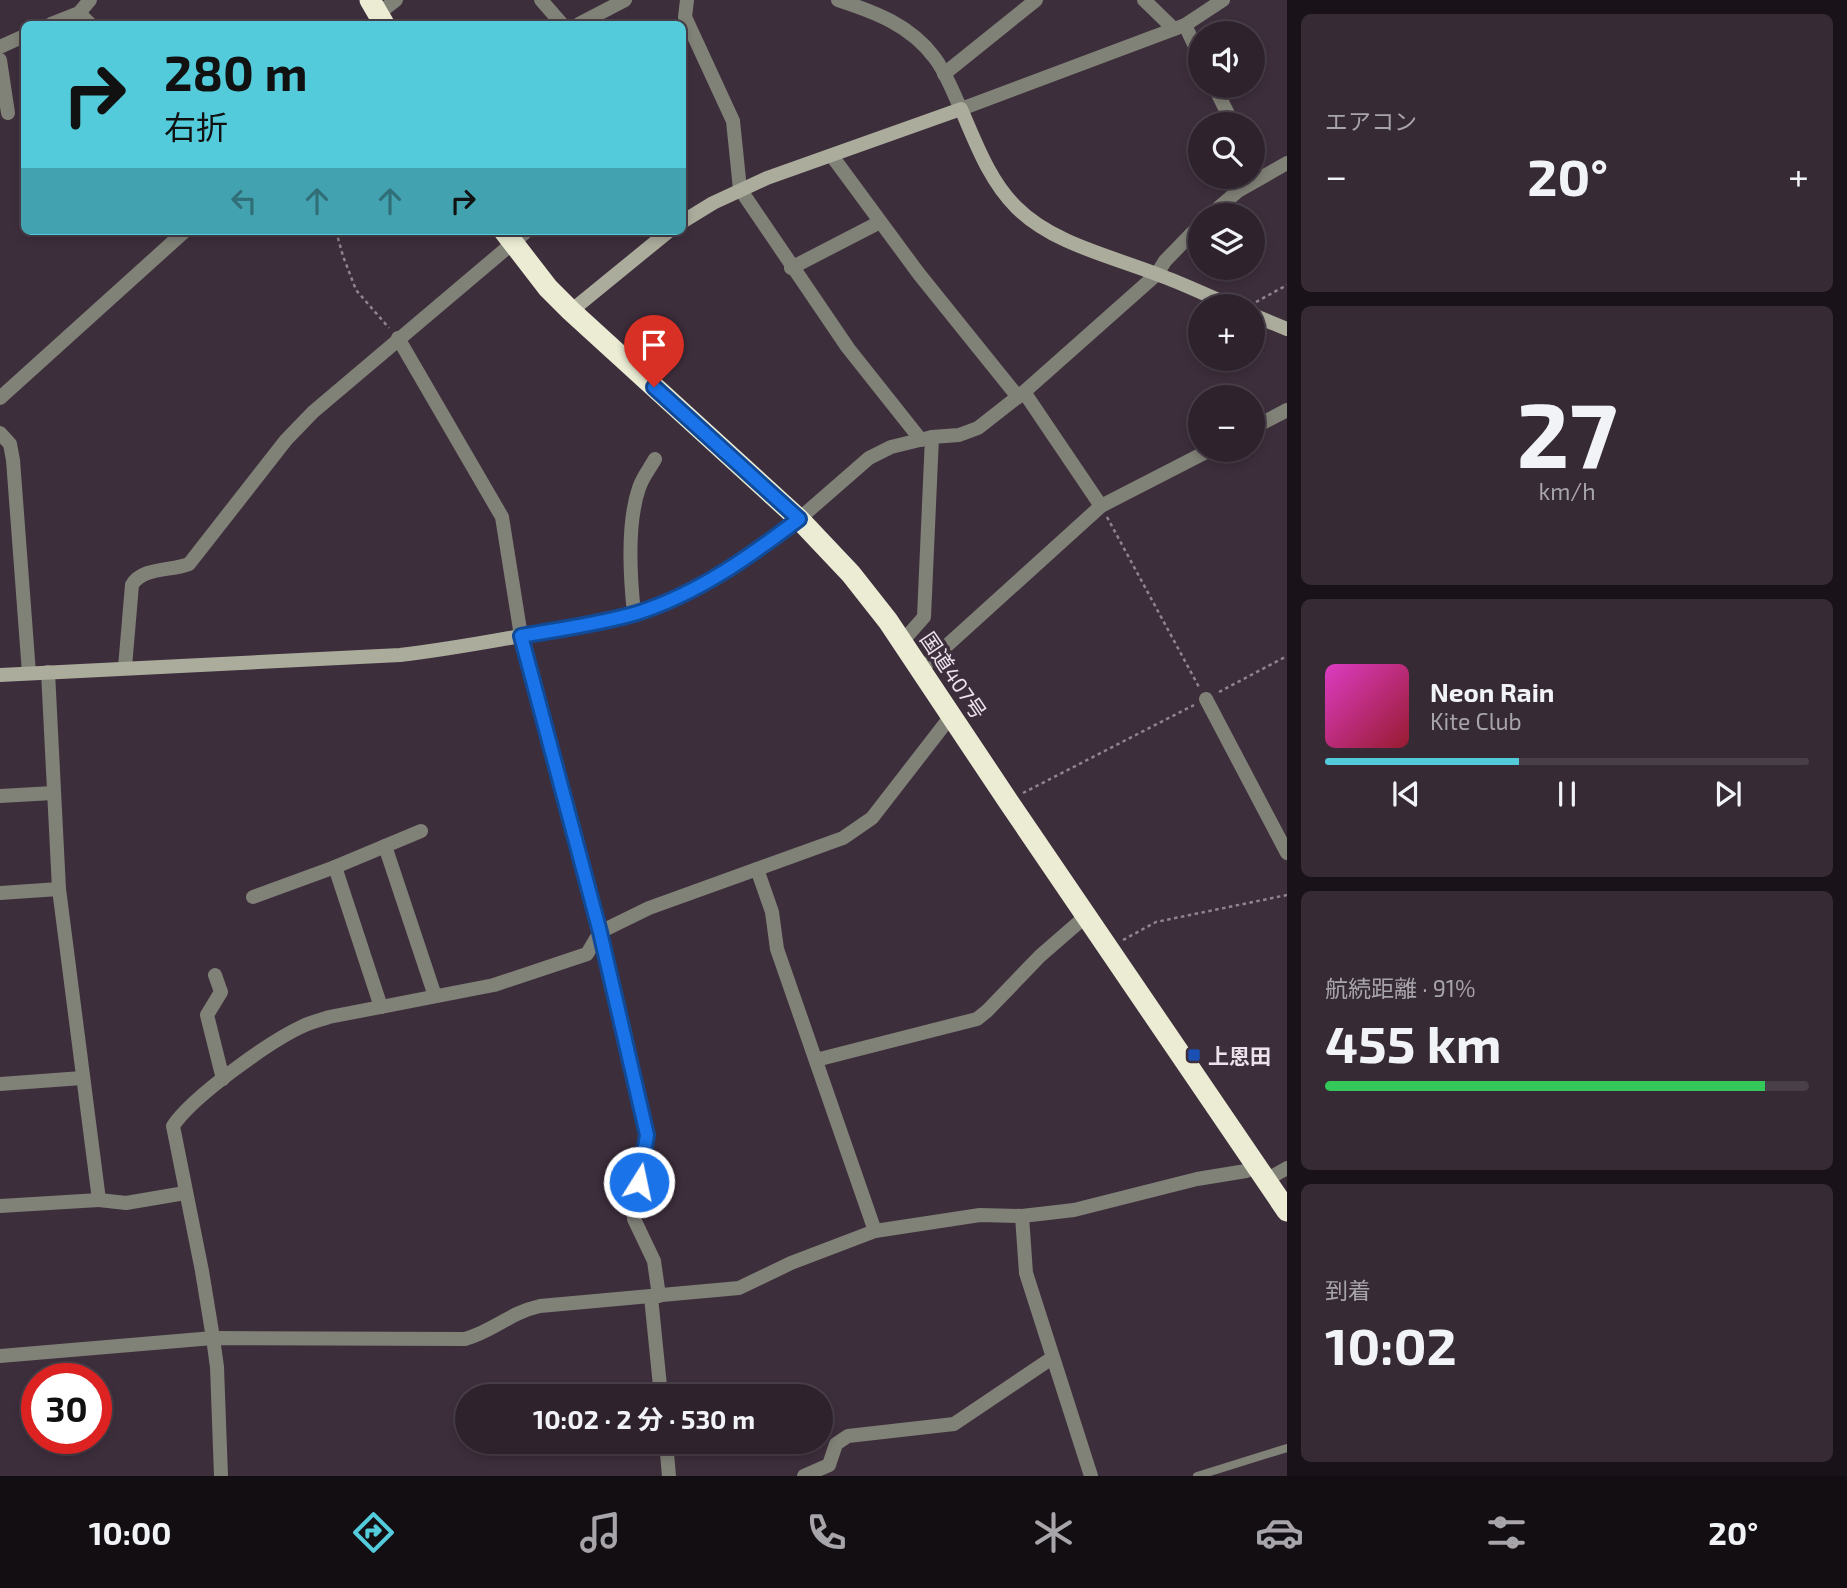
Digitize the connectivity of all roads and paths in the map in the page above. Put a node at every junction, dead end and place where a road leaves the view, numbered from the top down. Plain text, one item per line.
1 (90, 0) edge
2 (396, 0) edge
3 (541, 0) edge
4 (625, 0) edge
5 (687, 0) edge
6 (838, 0) edge
7 (1035, 0) edge
8 (1144, 0) edge
9 (1216, 2) edge
10 (79, 13) junction
11 (377, 13) edge
12 (59, 21) edge
13 (87, 21) edge
14 (559, 21) edge
15 (585, 21) edge
16 (1179, 27) junction
17 (21, 37) edge
18 (1188, 40) edge
19 (0, 47) edge
20 (0, 60) edge
21 (944, 74) junction
22 (2, 89) edge
23 (961, 110) junction
24 (8, 113) dead end
25 (832, 156) junction
26 (1287, 163) edge
27 (1265, 169) edge
28 (1240, 189) edge
29 (740, 190) junction
30 (1224, 203) edge
31 (686, 219) edge
32 (880, 222) junction
33 (181, 235) edge
34 (337, 235) edge
35 (514, 235) edge
36 (665, 235) edge
37 (1188, 237) edge
38 (791, 268) junction
39 (1157, 274) junction
40 (1287, 285) edge
41 (1204, 294) edge
42 (1265, 297) edge
43 (571, 312) junction
44 (1265, 320) edge
45 (1287, 329) edge
46 (398, 338) junction
47 (1021, 395) junction
48 (0, 398) edge
49 (1287, 410) edge
50 (1265, 422) edge
51 (0, 433) edge
52 (926, 438) junction
53 (655, 459) dead end
54 (1188, 461) edge
55 (1101, 506) junction
56 (799, 519) junction
57 (634, 613) junction
58 (521, 636) junction
59 (902, 642) junction
60 (1287, 656) edge
61 (125, 667) junction
62 (921, 669) junction
63 (47, 672) junction
64 (29, 673) junction
65 (0, 675) edge
66 (1206, 699) junction
67 (951, 716) junction
68 (53, 793) junction
69 (0, 796) edge
70 (1008, 801) junction
71 (421, 831) dead end
72 (385, 846) junction
73 (1287, 853) edge
74 (335, 867) junction
75 (757, 869) junction
76 (59, 889) junction
77 (0, 893) edge
78 (1287, 895) edge
79 (253, 897) dead end
80 (1086, 916) junction
81 (600, 932) junction
82 (1108, 949) junction
83 (215, 975) dead end
84 (435, 996) junction
85 (381, 1007) junction
86 (816, 1059) junction
87 (82, 1079) junction
88 (223, 1079) junction
89 (0, 1084) edge
90 (1287, 1168) edge
91 (1261, 1173) junction
92 (185, 1193) junction
93 (99, 1200) junction
94 (0, 1206) edge
95 (1287, 1211) edge
96 (1021, 1216) junction
97 (875, 1231) junction
98 (655, 1296) junction
99 (213, 1338) junction
100 (0, 1356) edge
101 (1052, 1358) junction
102 (660, 1384) edge
103 (1287, 1448) edge
104 (667, 1454) edge
105 (221, 1476) edge
106 (669, 1476) edge
107 (804, 1476) edge
108 (1091, 1476) edge
109 (1197, 1476) edge

1 - 10 street
2 - 11 street
3 - 14 street
4 - 15 street
5 - 29 street
6 - 21 street
7 - 21 street
8 - 16 street
9 - 16 street
10 - 12 street
10 - 13 street
16 - 18 street
16 - 23 street
17 - 19 street
20 - 22 street
21 - 23 street
22 - 24 street
23 - 25 street
23 - 39 street
25 - 29 street
25 - 32 street
26 - 27 street
28 - 30 street
29 - 31 street
29 - 38 street
32 - 38 street
32 - 47 street
33 - 48 street
34 - 46 path
35 - 43 highway, 国道407号
35 - 46 street
36 - 43 street
37 - 39 street
38 - 52 street
39 - 41 street
39 - 47 street
40 - 42 path
43 - 56 highway, 国道407号
44 - 45 street
46 - 58 street
46 - 61 street
47 - 52 street
47 - 55 street
49 - 50 street
51 - 64 street
52 - 56 street
52 - 59 street
53 - 57 street
54 - 55 street
55 - 62 street
55 - 66 path
56 - 57 street
56 - 59 highway, 国道407号
57 - 58 street
58 - 61 street
58 - 81 street
59 - 62 highway, 国道407号
60 - 66 path
61 - 63 street
62 - 67 highway, 国道407号
63 - 64 street
63 - 68 street
64 - 65 street
66 - 70 path
66 - 73 street
67 - 70 highway, 国道407号
67 - 75 street
68 - 69 street
68 - 76 street
70 - 80 highway, 国道407号
71 - 72 street
72 - 74 street
72 - 84 street
74 - 79 street
74 - 85 street
75 - 81 street
75 - 86 street
76 - 77 street
76 - 87 street
78 - 82 path
80 - 82 highway, 国道407号
80 - 86 street
81 - 84 street
81 - 98 street
82 - 91 highway, 国道407号
83 - 88 street
84 - 85 street
85 - 88 street
86 - 97 street
87 - 89 street
87 - 93 street
88 - 92 street
90 - 91 street
91 - 95 highway, 国道407号
91 - 96 street
92 - 93 street
92 - 99 street
93 - 94 street
96 - 97 street
96 - 101 street
97 - 98 street
98 - 99 street
98 - 102 street
99 - 100 street
99 - 105 street
101 - 107 street
101 - 108 street
103 - 109 lane
104 - 106 street

